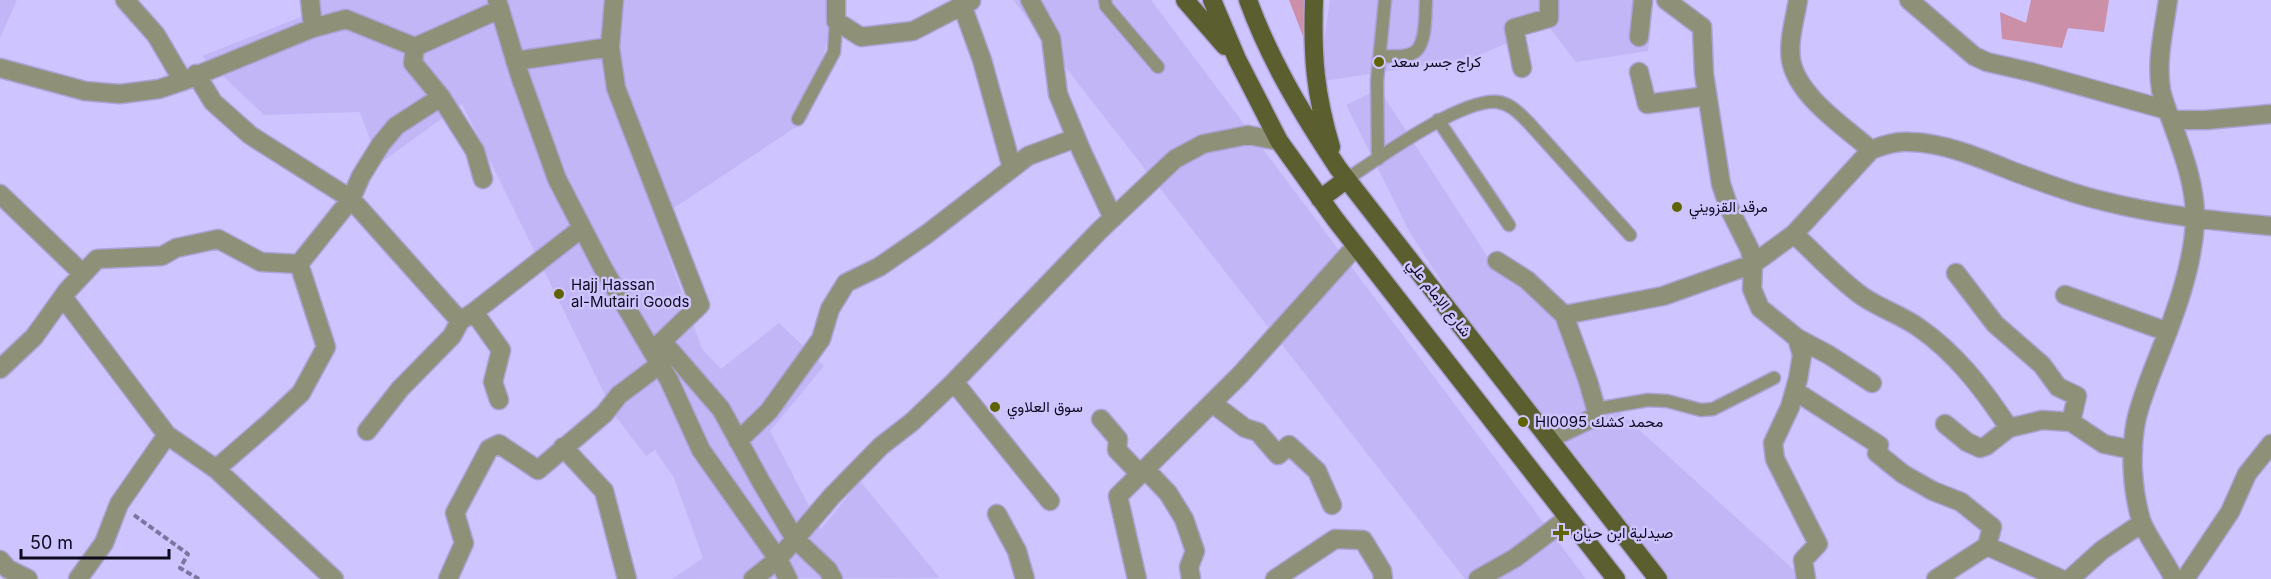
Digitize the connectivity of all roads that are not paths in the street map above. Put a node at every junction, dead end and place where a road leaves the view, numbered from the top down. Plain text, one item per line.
1 (125, 0) edge
2 (310, 0) edge
3 (614, 0) edge
4 (836, 0) edge
5 (1030, 0) edge
6 (1105, 0) edge
7 (1185, 0) edge
8 (1212, 0) edge
9 (1248, 0) edge
10 (1314, 0) edge
11 (1385, 0) edge
12 (1426, 0) edge
13 (1549, 0) edge
14 (1642, 0) edge
15 (1666, 0) edge
16 (1798, 0) edge
17 (1909, 0) edge
18 (2168, 0) edge
19 (967, 3) edge
20 (499, 4) edge
21 (836, 21) junction
22 (313, 28) junction
23 (1639, 37) dead end
24 (415, 47) junction
25 (610, 47) junction
26 (1380, 56) junction
27 (1237, 60) junction
28 (516, 61) junction
29 (1158, 67) dead end
30 (1522, 68) dead end
31 (2, 71) edge
32 (1639, 72) dead end
33 (190, 77) junction
34 (1707, 96) junction
35 (441, 97) junction
36 (2271, 114) edge
37 (2169, 115) junction
38 (798, 119) dead end
39 (1438, 120) junction
40 (1076, 138) junction
41 (1279, 141) junction
42 (1871, 150) junction
43 (1378, 159) junction
44 (1012, 168) junction
45 (1343, 174) junction
46 (483, 179) dead end
47 (0, 194) edge
48 (351, 199) junction
49 (1320, 199) junction
50 (1113, 218) junction
51 (2195, 219) junction
52 (1509, 225) dead end
53 (2271, 226) edge
54 (582, 228) junction
55 (1794, 234) junction
56 (1630, 235) dead end
57 (1356, 246) junction
58 (1497, 261) dead end
59 (299, 264) junction
60 (1753, 264) junction
61 (1956, 273) dead end
62 (83, 274) junction
63 (2065, 295) dead end
64 (63, 297) junction
65 (1564, 315) junction
66 (467, 317) junction
67 (2168, 332) junction
68 (1797, 338) junction
69 (658, 352) junction
70 (0, 369) edge
71 (1774, 378) dead end
72 (954, 382) junction
73 (1872, 383) dead end
74 (1795, 391) junction
75 (499, 400) dead end
76 (1212, 403) junction
77 (1596, 409) junction
78 (1101, 419) dead end
79 (2071, 422) junction
80 (1945, 424) dead end
81 (2009, 428) junction
82 (368, 431) dead end
83 (167, 435) junction
84 (1549, 439) junction
85 (738, 441) junction
86 (2271, 444) edge
87 (563, 447) junction
88 (2133, 450) junction
89 (216, 469) junction
90 (1142, 472) junction
91 (1050, 501) dead end
92 (1332, 505) dead end
93 (997, 514) dead end
94 (1568, 518) junction
95 (2142, 523) junction
96 (795, 539) junction
97 (1987, 546) junction
98 (778, 559) junction
99 (0, 560) edge
100 (1505, 564) junction
101 (28, 579) edge
102 (78, 579) edge
103 (334, 579) edge
104 (448, 579) edge
105 (627, 579) edge
106 (753, 579) edge
107 (788, 579) edge
108 (833, 579) edge
109 (1024, 579) edge
110 (1137, 579) edge
111 (1191, 579) edge
112 (1275, 579) edge
113 (1383, 579) edge
114 (1478, 579) edge
115 (1516, 579) edge
116 (1616, 579) edge
117 (1658, 579) edge
118 (1806, 579) edge
119 (1936, 579) edge
120 (2061, 579) edge
121 (2070, 579) edge
122 (2174, 579) edge
123 (2185, 579) edge

1 - 33 street
2 - 22 street
3 - 25 street
4 - 21 street
5 - 40 street
6 - 29 lane
7 - 27 main road
8 - 27 main road
9 - 45 main road, شارع الإمام علي
10 - 45 main road
11 - 26 lane
12 - 26 lane
13 - 30 street
14 - 23 street
15 - 34 street
16 - 42 street
17 - 37 street
18 - 37 street
19 - 21 street
19 - 44 street
20 - 24 street
20 - 28 street
21 - 38 lane
22 - 24 street
22 - 33 street
24 - 35 street
25 - 28 street
25 - 69 street
26 - 43 lane
27 - 41 main road
28 - 54 street
31 - 33 street
32 - 34 street
33 - 48 street
34 - 60 street
35 - 46 street
35 - 48 street
36 - 37 street
37 - 51 street
39 - 43 lane
39 - 52 lane
39 - 56 lane
40 - 44 street
40 - 50 street
41 - 49 main road
41 - 50 street
42 - 51 street
42 - 55 street
43 - 45 lane
44 - 85 street
45 - 49 main road
45 - 84 main road, شارع الإمام علي
47 - 62 street
48 - 59 street
48 - 66 street
49 - 57 main road
50 - 72 street
51 - 53 street
51 - 67 street
54 - 66 street
54 - 69 street
55 - 60 street
55 - 81 street
57 - 76 street
57 - 94 main road
58 - 65 street
59 - 62 street
59 - 89 street
60 - 65 street
60 - 68 street
61 - 79 street
62 - 64 street
63 - 67 street
64 - 70 street
64 - 83 street
65 - 77 street
66 - 75 street
66 - 82 street
67 - 88 street
68 - 73 street
68 - 74 street
69 - 85 street
69 - 87 street
69 - 98 street
71 - 77 lane
72 - 91 street
72 - 96 street
74 - 97 street
74 - 118 street
76 - 90 street
76 - 92 street
77 - 84 street
78 - 90 street
79 - 81 street
79 - 88 street
80 - 81 street
83 - 89 street
83 - 102 street
84 - 117 main road, شارع الإمام علي
85 - 96 street
86 - 123 street
87 - 104 street
87 - 105 street
88 - 95 street
89 - 103 street
90 - 110 street
90 - 111 street
93 - 109 street
94 - 100 street
94 - 116 main road
95 - 121 street
95 - 122 street
96 - 98 street
96 - 108 street
97 - 119 street
97 - 120 street
98 - 106 street
98 - 107 street
99 - 101 street
100 - 114 street
100 - 115 street
112 - 113 street

